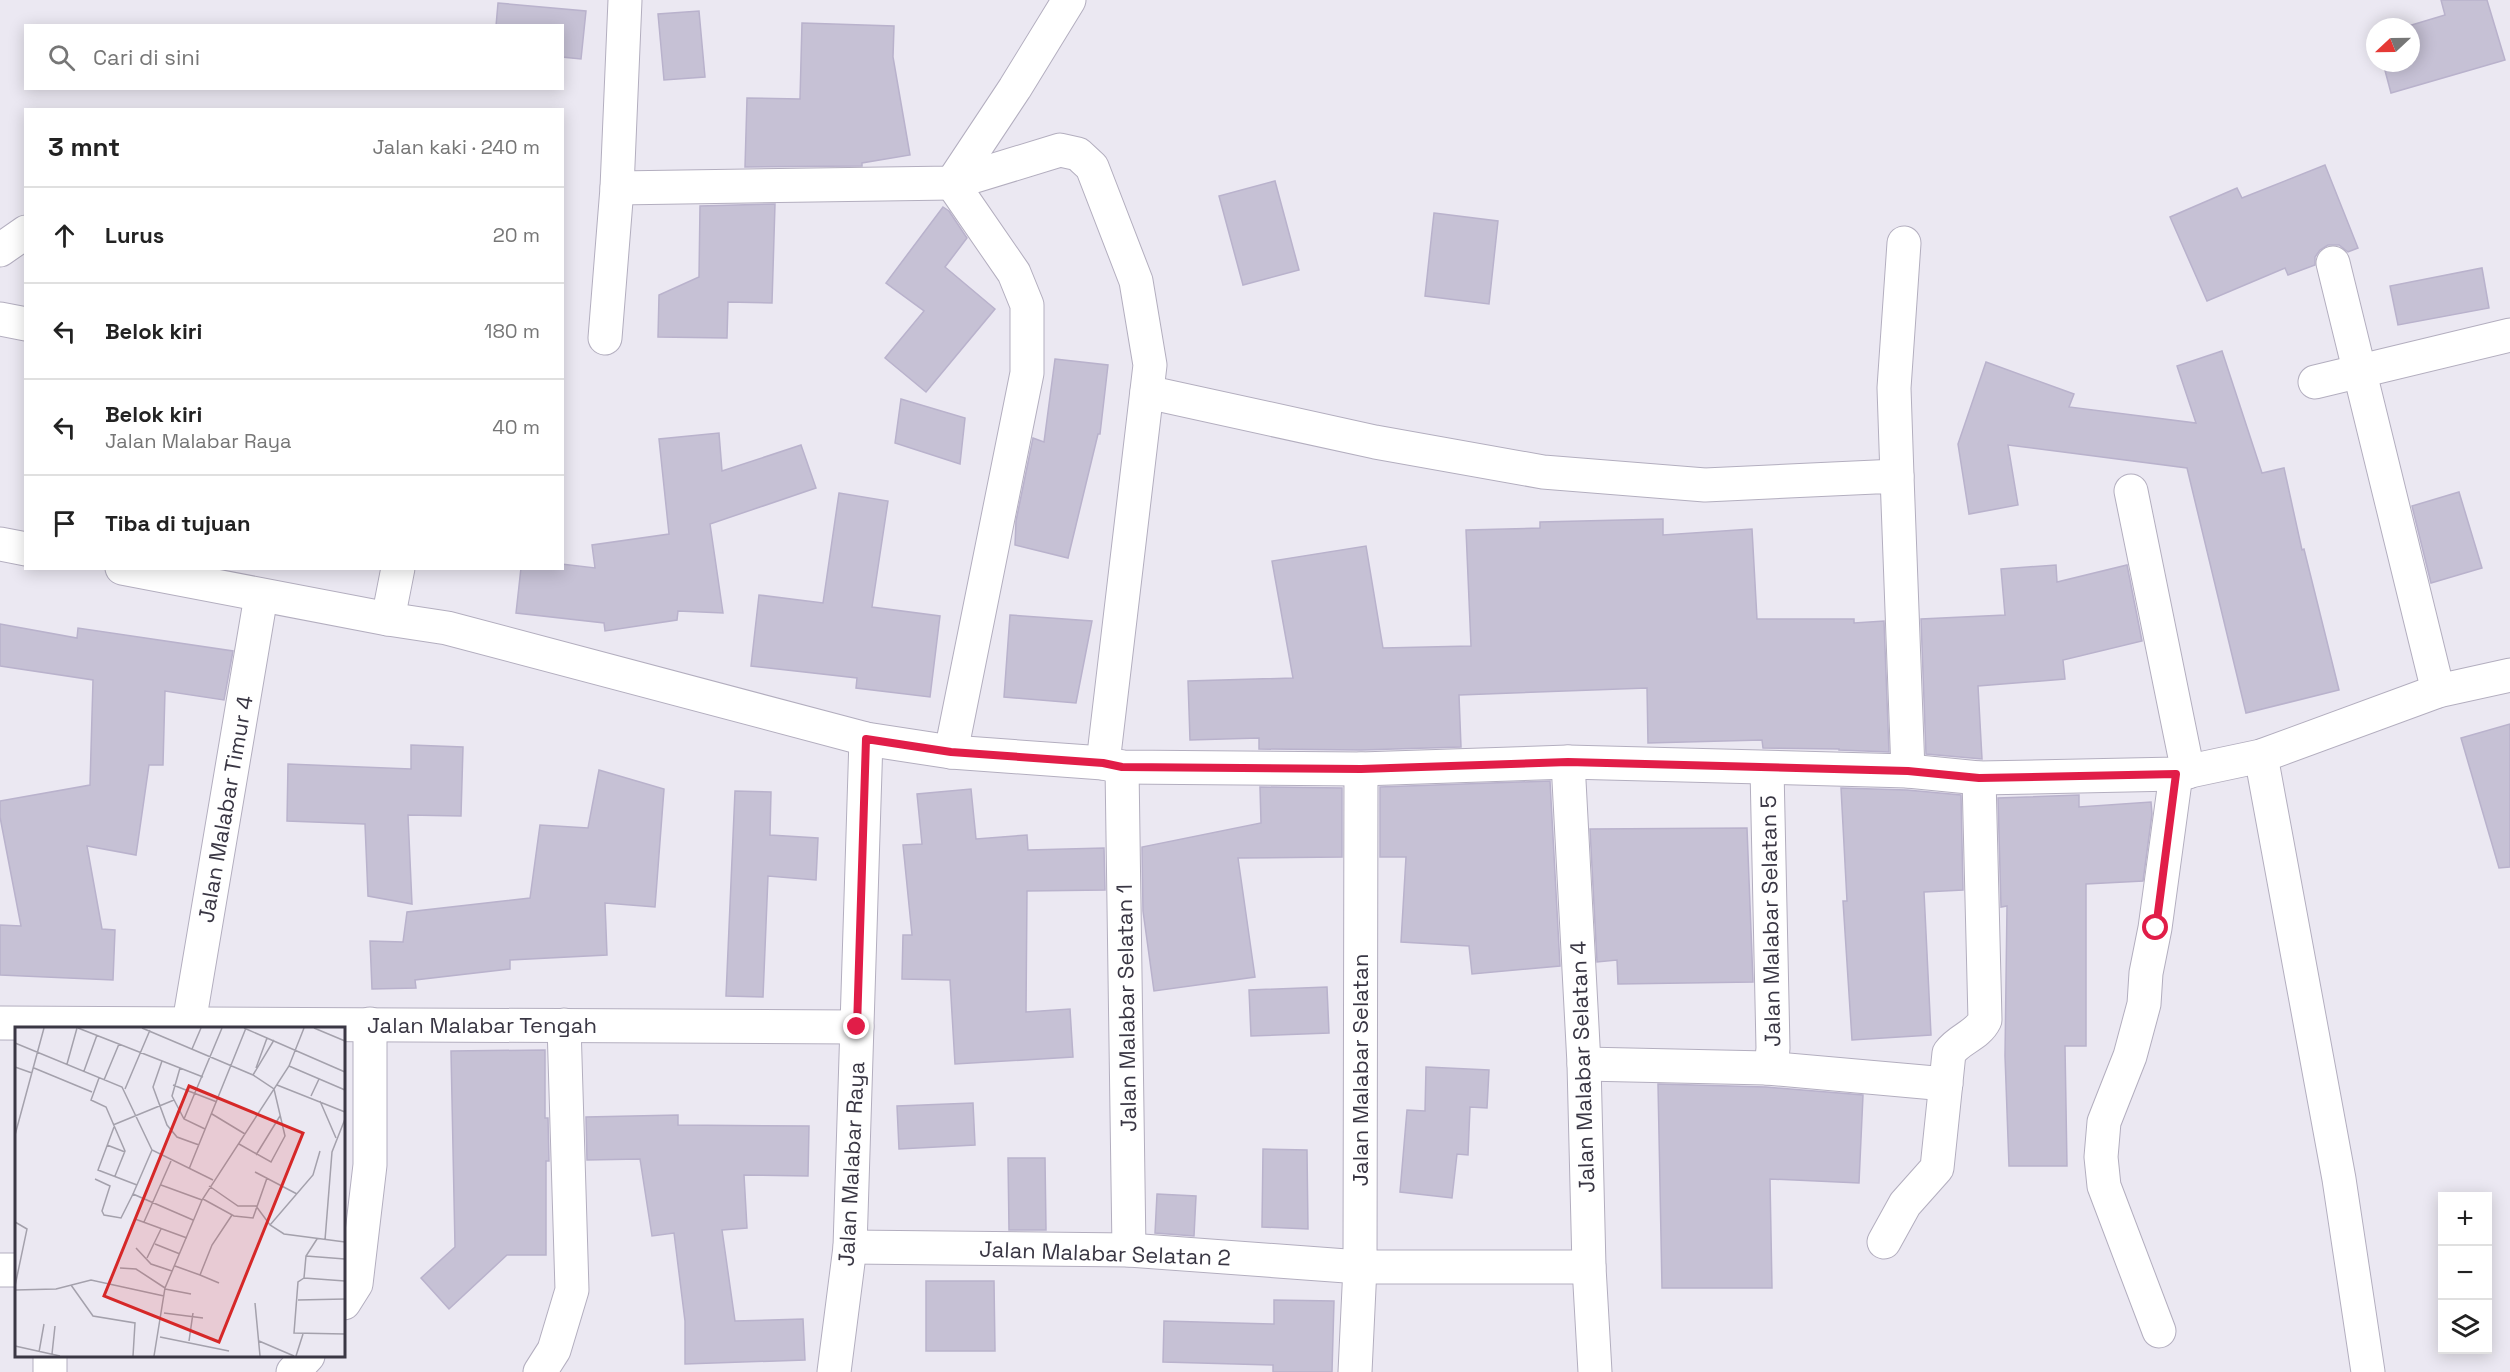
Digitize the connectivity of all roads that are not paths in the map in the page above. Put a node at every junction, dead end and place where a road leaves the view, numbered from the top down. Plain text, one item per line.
1 (625, 0) edge
2 (1069, 0) edge
3 (952, 183) junction
4 (617, 188) junction
5 (24, 233) edge
6 (1904, 243) dead end
7 (0, 250) edge
8 (2333, 263) dead end
9 (0, 319) edge
10 (24, 324) edge
11 (2510, 336) edge
12 (605, 338) dead end
13 (2359, 371) junction
14 (2315, 382) dead end
15 (1147, 392) junction
16 (1897, 476) junction
17 (2131, 491) dead end
18 (0, 544) edge
19 (24, 549) edge
20 (132, 570) edge
21 (398, 570) edge
22 (261, 596) junction
23 (388, 619) junction
24 (2510, 675) edge
25 (2438, 691) junction
26 (866, 739) junction
27 (951, 752) junction
28 (2261, 756) junction
29 (1568, 762) junction
30 (1112, 765) junction
31 (1361, 769) junction
32 (1767, 769) junction
33 (1908, 771) junction
34 (2182, 773) junction
35 (1979, 778) junction
36 (0, 1023) edge
37 (189, 1023) junction
38 (370, 1024) junction
39 (564, 1025) junction
40 (42, 1026) edge
41 (857, 1027) junction
42 (1584, 1064) junction
43 (1767, 1068) junction
44 (1946, 1084) junction
45 (1884, 1242) dead end
46 (850, 1247) junction
47 (1129, 1250) junction
48 (1360, 1267) junction
49 (1589, 1267) junction
50 (348, 1290) edge
51 (2159, 1330) dead end
52 (307, 1357) edge
53 (293, 1372) edge
54 (540, 1372) edge
55 (834, 1372) edge
56 (1355, 1372) edge
57 (1595, 1372) edge
58 (2368, 1372) edge

1 - 4 street
2 - 3 street
3 - 4 street, Jalan Malabar Selatan 1
3 - 15 street, Jalan Malabar Selatan 1
3 - 27 street
4 - 12 street
5 - 7 street
6 - 16 street
8 - 13 street
9 - 10 street
11 - 13 street
13 - 14 street
13 - 25 street
15 - 16 street
15 - 30 street, Jalan Malabar Selatan 1
16 - 33 street
17 - 34 street
18 - 19 street
20 - 22 street
21 - 23 street
22 - 23 street
22 - 37 street, Jalan Malabar Timur 4
23 - 26 street
24 - 25 street
25 - 28 street
26 - 27 street
26 - 41 street, Jalan Malabar Raya
27 - 30 street
28 - 34 street
28 - 58 street
29 - 31 street
29 - 32 street
29 - 42 street, Jalan Malabar Selatan 4
30 - 31 street
30 - 47 street, Jalan Malabar Selatan 1
31 - 48 street, Jalan Malabar Selatan
32 - 33 street
32 - 43 street, Jalan Malabar Selatan 5
33 - 35 street
34 - 35 street
34 - 51 street
35 - 44 street
36 - 40 street, Jalan Malabar Tengah
37 - 38 street, Jalan Malabar Tengah
37 - 40 street, Jalan Malabar Tengah
38 - 39 street, Jalan Malabar Tengah
38 - 50 street
39 - 41 street, Jalan Malabar Tengah
39 - 54 street
41 - 46 street, Jalan Malabar Raya
42 - 43 street, Jalan Malabar Selatan 5
42 - 49 street, Jalan Malabar Selatan 4
43 - 44 street
44 - 45 street
46 - 47 street, Jalan Malabar Selatan 2
46 - 55 street, Jalan Malabar Raya
47 - 48 street, Jalan Malabar Selatan 2
48 - 49 street, Jalan Malabar Selatan 2
48 - 56 street, Jalan Malabar Selatan
49 - 57 street, Jalan Malabar Selatan 4
52 - 53 street

